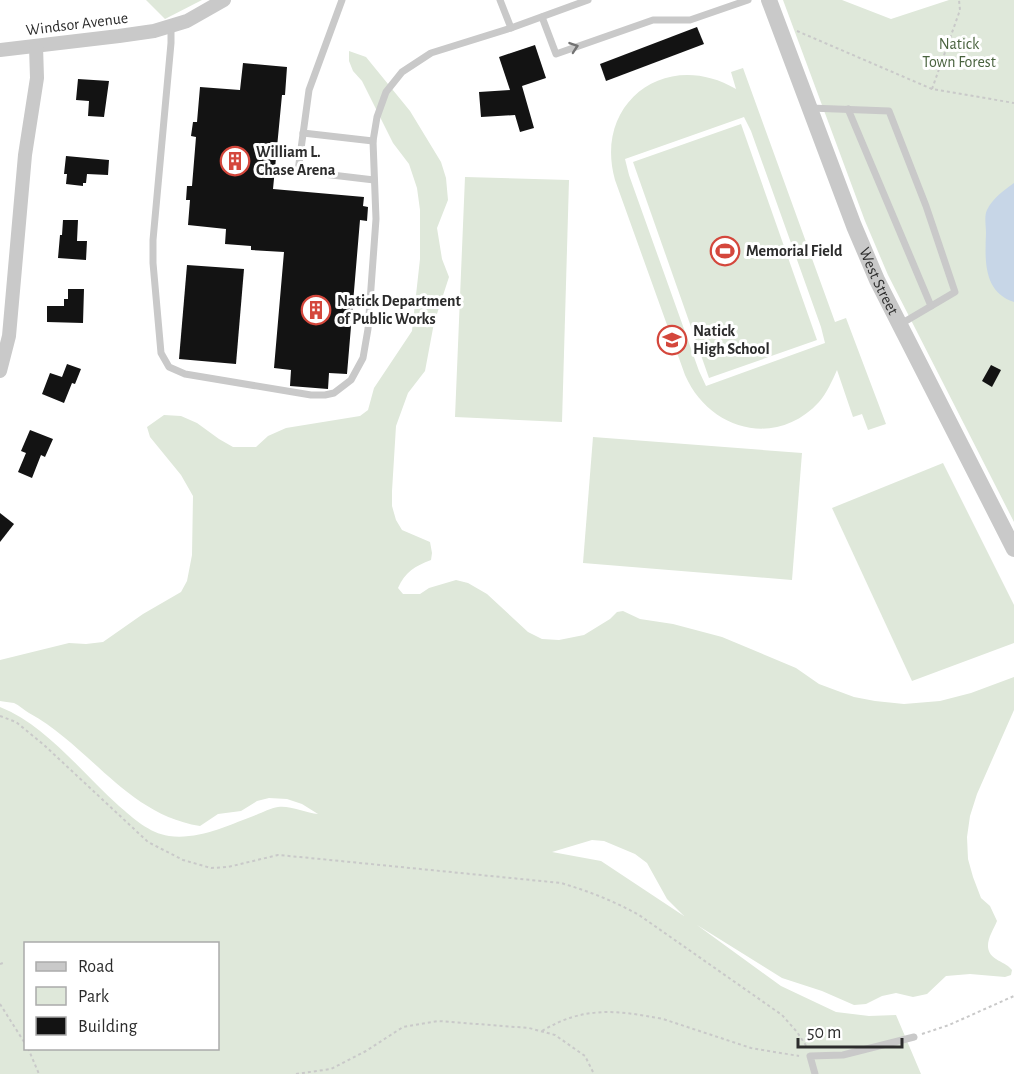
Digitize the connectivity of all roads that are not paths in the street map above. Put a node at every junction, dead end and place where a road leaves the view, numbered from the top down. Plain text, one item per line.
1 (224, 0) edge
2 (342, 0) edge
3 (500, 0) edge
4 (588, 0) edge
5 (748, 0) edge
6 (769, 0) edge
7 (542, 17) junction
8 (171, 26) junction
9 (511, 28) junction
10 (36, 46) junction
11 (0, 50) edge
12 (810, 108) junction
13 (848, 109) junction
14 (303, 133) junction
15 (373, 141) junction
16 (374, 180) junction
17 (932, 306) junction
18 (899, 325) junction
19 (0, 371) edge
20 (1014, 549) edge
21 (914, 1037) road end
22 (815, 1074) edge

1 - 8 street, Windsor Avenue
2 - 14 lane
3 - 9 lane
4 - 7 lane
7 -> 5 lane
6 - 12 street, West Street
7 - 9 lane
8 - 10 street, Windsor Avenue
8 - 16 lane
9 - 15 lane
10 - 11 street, Windsor Avenue
10 - 19 street
12 - 13 lane
12 - 18 street, West Street
13 - 17 lane
13 - 17 lane
14 - 15 lane
14 - 16 lane
15 - 16 lane
17 - 18 lane
18 - 20 street, West Street
21 - 22 lane

